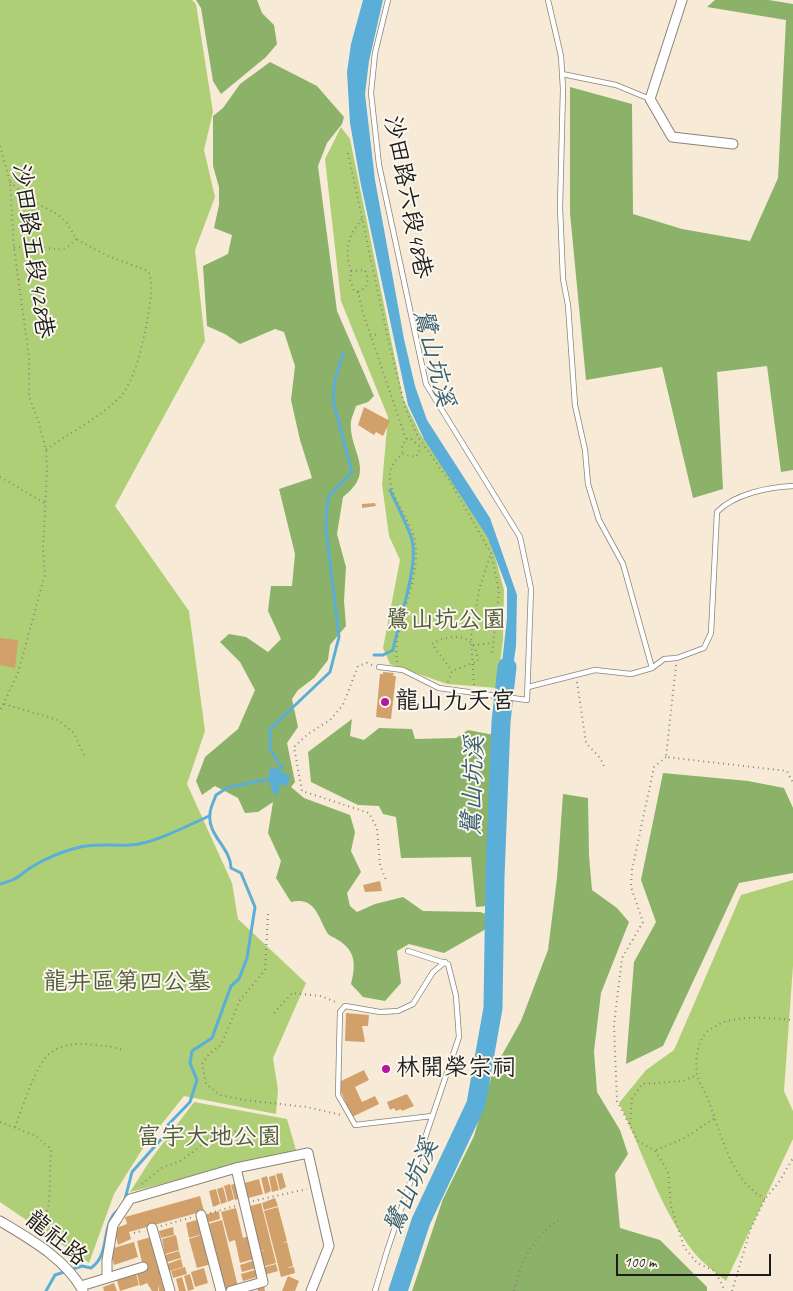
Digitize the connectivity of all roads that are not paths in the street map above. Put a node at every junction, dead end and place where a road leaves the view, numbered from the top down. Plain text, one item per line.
1 (388, 0) edge
2 (548, 0) edge
3 (682, 0) edge
4 (562, 74) junction
5 (650, 99) junction
6 (733, 144) dead end
7 (793, 486) edge
8 (379, 667) road end
9 (652, 668) junction
10 (528, 687) junction
11 (408, 951) dead end
12 (445, 962) junction
13 (432, 1116) junction
14 (236, 1168) junction
15 (201, 1215) road end
16 (0, 1221) edge
17 (152, 1228) road end
18 (142, 1267) dead end
19 (107, 1278) junction
20 (82, 1288) edge
21 (170, 1291) edge
22 (220, 1291) edge
23 (231, 1291) edge
24 (311, 1291) edge
25 (375, 1291) edge

1 - 10 lane, 沙田路六段48巷
2 - 4 lane
3 - 5 street
4 - 5 lane
4 - 9 lane
5 - 6 street
7 - 9 lane
8 - 10 lane, 沙田路六段48巷
9 - 10 lane
11 - 12 lane
12 - 13 lane
12 - 13 lane
13 - 25 lane
14 - 19 street
14 - 23 street
14 - 24 street
15 - 22 street
16 - 20 street, 龍社路
17 - 21 street
18 - 19 street
19 - 20 street

